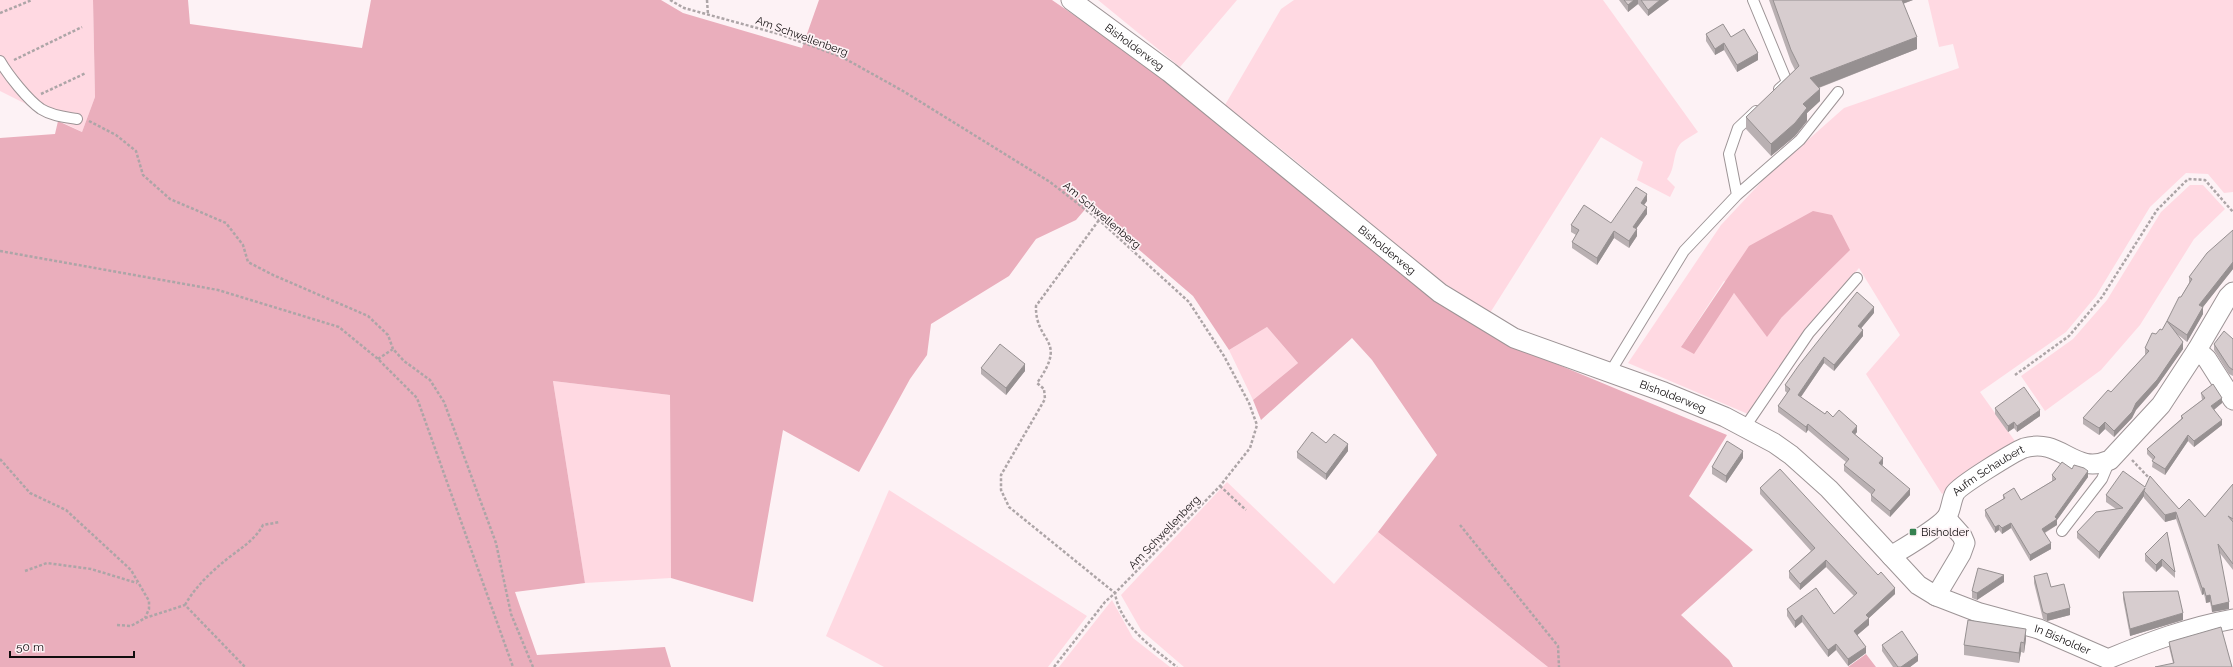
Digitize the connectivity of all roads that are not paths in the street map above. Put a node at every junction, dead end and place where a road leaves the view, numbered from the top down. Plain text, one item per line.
1 (1071, 0) edge
2 (1752, 0) edge
3 (1, 64) edge
4 (1838, 92) dead end
5 (78, 119) road end
6 (1737, 194) junction
7 (1857, 278) dead end
8 (2233, 292) edge
9 (2197, 350) junction
10 (1609, 374) junction
11 (2233, 400) edge
12 (1745, 427) junction
13 (2116, 454) junction
14 (1946, 518) junction
15 (2062, 531) dead end
16 (1891, 556) junction
17 (1936, 596) junction
18 (2233, 619) edge
19 (2108, 663) edge

1 - 10 street, Bisholderweg
2 - 6 lane
3 - 5 lane
4 - 6 lane
6 - 10 lane
7 - 12 lane
8 - 9 street
9 - 11 street
9 - 13 street
10 - 12 street, Bisholderweg
12 - 16 street, Bisholderweg
13 - 14 street, Aufm Schaubert
13 - 15 lane
14 - 16 street
14 - 17 street
16 - 17 street, In Bisholder
17 - 19 street, In Bisholder
18 - 19 street, In Bisholder

